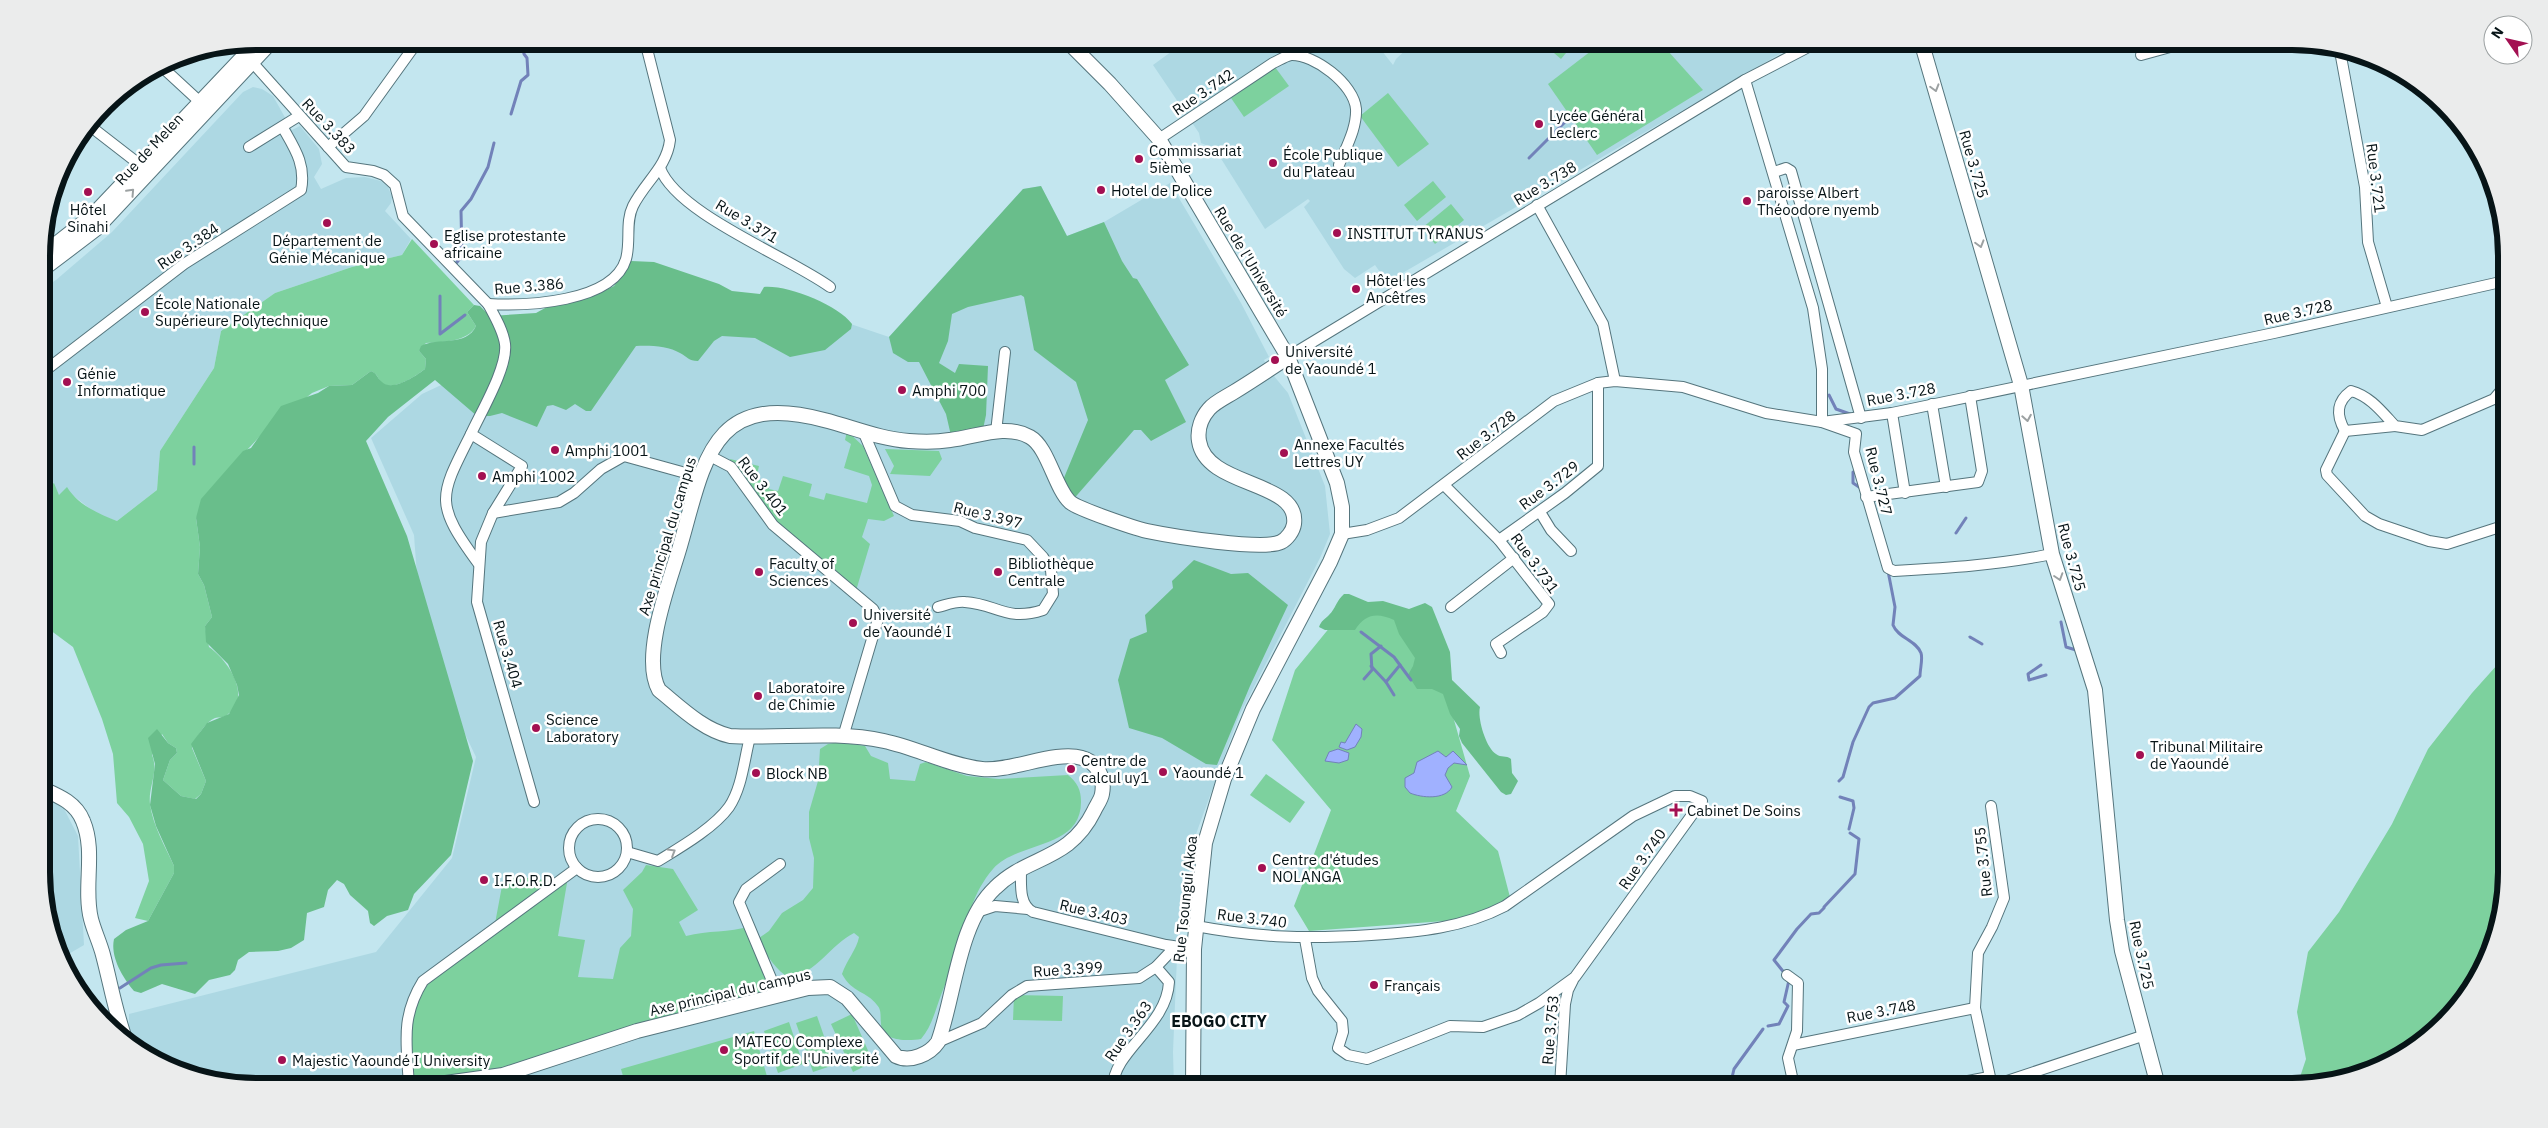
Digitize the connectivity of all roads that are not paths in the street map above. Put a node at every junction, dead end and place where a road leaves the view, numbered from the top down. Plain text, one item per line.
1 (249, 50) edge
2 (263, 50) edge
3 (412, 50) edge
4 (646, 50) edge
5 (1076, 50) edge
6 (1803, 50) edge
7 (1924, 50) edge
8 (2159, 50) edge
9 (2141, 55) dead end
10 (2341, 56) edge
11 (252, 62) junction
12 (166, 71) edge
13 (1745, 80) junction
14 (200, 102) junction
15 (299, 116) junction
16 (282, 128) junction
17 (93, 129) edge
18 (1159, 139) junction
19 (250, 147) dead end
20 (328, 147) junction
21 (139, 164) junction
22 (1339, 165) dead end
23 (660, 168) junction
24 (1774, 172) junction
25 (1537, 205) junction
26 (50, 249) edge
27 (50, 264) edge
28 (2498, 283) edge
29 (830, 287) dead end
30 (488, 304) junction
31 (2387, 308) junction
32 (1005, 352) dead end
33 (1288, 357) junction
34 (50, 367) edge
35 (1615, 381) junction
36 (1598, 383) junction
37 (2022, 386) junction
38 (2498, 394) edge
39 (1970, 396) junction
40 (1932, 404) junction
41 (1892, 412) junction
42 (1861, 418) junction
43 (1822, 422) junction
44 (2395, 426) junction
45 (864, 431) junction
46 (2344, 431) junction
47 (996, 432) junction
48 (471, 434) junction
49 (708, 455) junction
50 (700, 477) junction
51 (1445, 486) junction
52 (1946, 487) junction
53 (1905, 493) junction
54 (1866, 497) junction
55 (1540, 512) junction
56 (493, 513) junction
57 (2498, 528) edge
58 (1342, 534) junction
59 (1499, 540) junction
60 (1571, 552) dead end
61 (2052, 554) junction
62 (1514, 558) junction
63 (478, 563) junction
64 (938, 607) dead end
65 (1451, 607) dead end
66 (1501, 653) dead end
67 (750, 737) junction
68 (843, 737) junction
69 (50, 792) edge
70 (534, 802) dead end
71 (1992, 806) dead end
72 (627, 852) junction
73 (780, 864) dead end
74 (577, 868) junction
75 (1021, 871) junction
76 (1028, 910) junction
77 (977, 912) junction
78 (1196, 926) junction
79 (1305, 939) junction
80 (1176, 947) junction
81 (1194, 949) junction
82 (1156, 967) junction
83 (1787, 975) dead end
84 (1575, 977) junction
85 (778, 994) junction
86 (1975, 1008) junction
87 (122, 1028) edge
88 (2145, 1035) junction
89 (938, 1042) junction
90 (1793, 1044) junction
91 (409, 1078) edge
92 (509, 1078) edge
93 (1114, 1078) edge
94 (1192, 1078) edge
95 (1560, 1078) edge
96 (1792, 1078) edge
97 (1990, 1078) edge
98 (2007, 1078) edge
99 (2156, 1078) edge

1 - 14 street, Rue de Melen
2 - 11 street, Rue de Melen
3 - 20 street
4 - 23 street, Rue 3.386
5 - 18 street, Rue de l'Université
6 - 13 street, Rue 3.738
7 -> 37 street, Rue 3.725
8 - 9 street
10 - 31 street, Rue 3.721
11 - 15 street, Rue 3.383
27 -> 11 street, Rue de Melen
12 - 14 street
13 - 24 street
13 - 25 street, Rue 3.738
14 - 21 street, Rue de Melen
15 - 16 street
15 - 20 street, Rue 3.383
16 - 19 street
16 - 34 street, Rue 3.384
17 - 21 street
18 - 22 street, Rue 3.742
18 - 33 street, Rue de l'Université
20 - 30 street, Rue 3.383
21 - 26 street, Rue de Melen
23 - 29 street, Rue 3.371
23 - 30 street, Rue 3.386
24 - 42 street
24 - 43 street
25 - 33 street, Rue 3.738
25 - 35 street
28 - 31 street, Rue 3.728
30 - 48 street, Rue 3.386
31 - 37 street, Rue 3.728
32 - 47 street
33 - 47 street, Axe principal du campus
33 - 58 street, Rue de l'Université
35 - 36 street, Rue 3.728
35 - 43 street, Rue 3.728
36 - 51 street, Rue 3.728
36 - 55 street, Rue 3.729
37 - 39 street, Rue 3.728
37 -> 61 street, Rue 3.725
38 - 44 street
39 - 40 street, Rue 3.728
39 - 52 street
40 - 41 street, Rue 3.728
40 - 52 street
41 - 42 street, Rue 3.728
41 - 53 street
42 - 43 street, Rue 3.728
43 - 54 street, Rue 3.727
44 - 46 street
44 - 46 street
45 - 47 street, Axe principal du campus
45 - 49 street, Axe principal du campus
45 - 64 street, Rue 3.397
46 - 57 street
48 - 56 street
48 - 63 street, Rue 3.386
49 - 50 street, Axe principal du campus
49 - 68 street, Rue 3.401
50 - 56 street
50 - 67 street, Axe principal du campus
51 - 58 street, Rue 3.728
51 - 59 street, Rue 3.731
52 - 53 street
53 - 54 street
54 - 61 street, Rue 3.727
55 - 59 street, Rue 3.729
55 - 60 street
56 - 63 street, Rue 3.404
58 - 78 street, Rue Tsoungui Akoa
59 - 62 street, Rue 3.731
61 -> 88 street, Rue 3.725
62 - 65 street
62 - 66 street, Rue 3.731
63 - 70 street, Rue 3.404
67 - 68 street, Axe principal du campus
72 -> 67 street
68 - 75 street, Axe principal du campus
69 - 87 street
71 - 86 street, Rue 3.755
72 - 74 street
72 - 74 street
73 - 85 street
74 - 91 street
75 - 76 street
75 - 77 street, Axe principal du campus
76 - 77 street, Rue 3.403
76 - 80 street, Rue 3.403
77 - 89 street, Axe principal du campus
78 - 79 street, Rue 3.740
78 - 81 street, Rue Tsoungui Akoa
79 - 84 street, Rue 3.740
79 - 84 street, Rue 3.740
80 - 81 street, Rue 3.403
80 - 82 street, Rue 3.399
81 - 94 street, Rue Tsoungui Akoa
82 - 89 street, Rue 3.399
82 - 93 street, Rue 3.363
83 - 90 street
84 - 95 street, Rue 3.753
85 - 89 street, Axe principal du campus
85 - 92 street, Axe principal du campus
86 - 90 street, Rue 3.748
86 - 97 street, Rue 3.755
88 - 98 street
88 - 99 street, Rue 3.725
90 - 96 street

